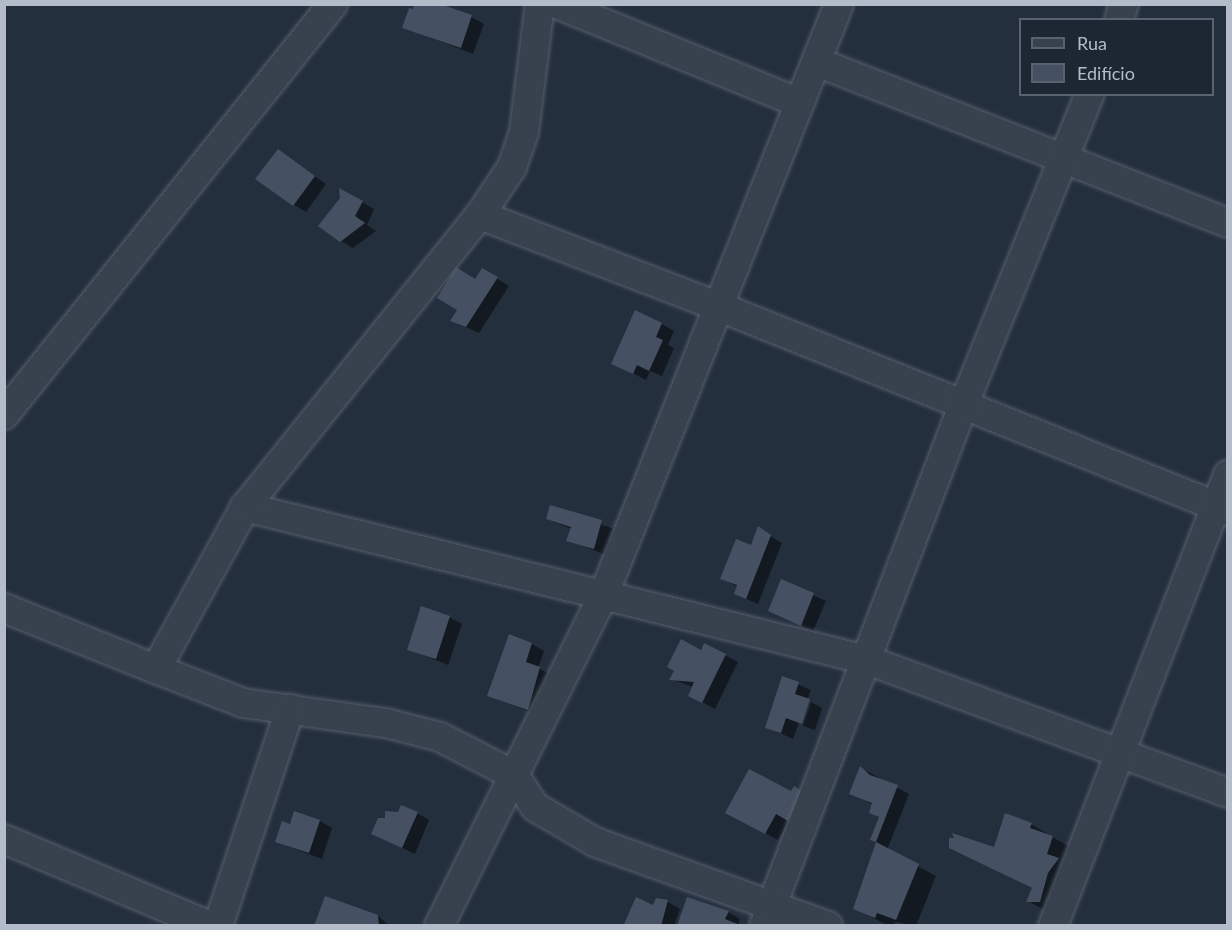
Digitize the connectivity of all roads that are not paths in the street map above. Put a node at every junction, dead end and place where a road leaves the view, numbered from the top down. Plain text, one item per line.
1 (333, 4) edge
2 (540, 4) edge
3 (557, 4) edge
4 (839, 4) edge
5 (817, 62) junction
6 (1089, 96) edge
7 (800, 103) junction
8 (1065, 159) junction
9 (480, 215) junction
10 (1227, 224) edge
11 (720, 306) junction
12 (963, 406) junction
13 (4, 415) edge
14 (1227, 475) edge
15 (244, 507) junction
16 (1221, 509) edge
17 (604, 594) junction
18 (4, 608) edge
19 (867, 660) junction
20 (156, 669) junction
21 (290, 709) junction
22 (1120, 753) junction
23 (514, 776) junction
24 (1227, 793) edge
25 (4, 839) edge
26 (768, 914) edge
27 (210, 926) edge
28 (218, 926) edge
29 (439, 926) edge
30 (828, 926) edge
31 (1053, 926) edge

1 - 13 street
2 - 9 street
3 - 7 street
4 - 5 street
5 - 7 street
5 - 8 street
6 - 8 street
7 - 11 street
8 - 10 street
8 - 12 street
9 - 11 street
9 - 15 street
11 - 12 street
11 - 17 street
12 - 16 street
12 - 19 street
14 - 16 street
15 - 17 street
15 - 20 street
16 - 22 street
17 - 19 street
17 - 23 street
18 - 20 street
19 - 22 street
19 - 26 street
20 - 21 street
21 - 23 street
21 - 28 street
22 - 24 street
22 - 31 street
23 - 26 street
23 - 29 street
25 - 27 street
26 - 30 street

